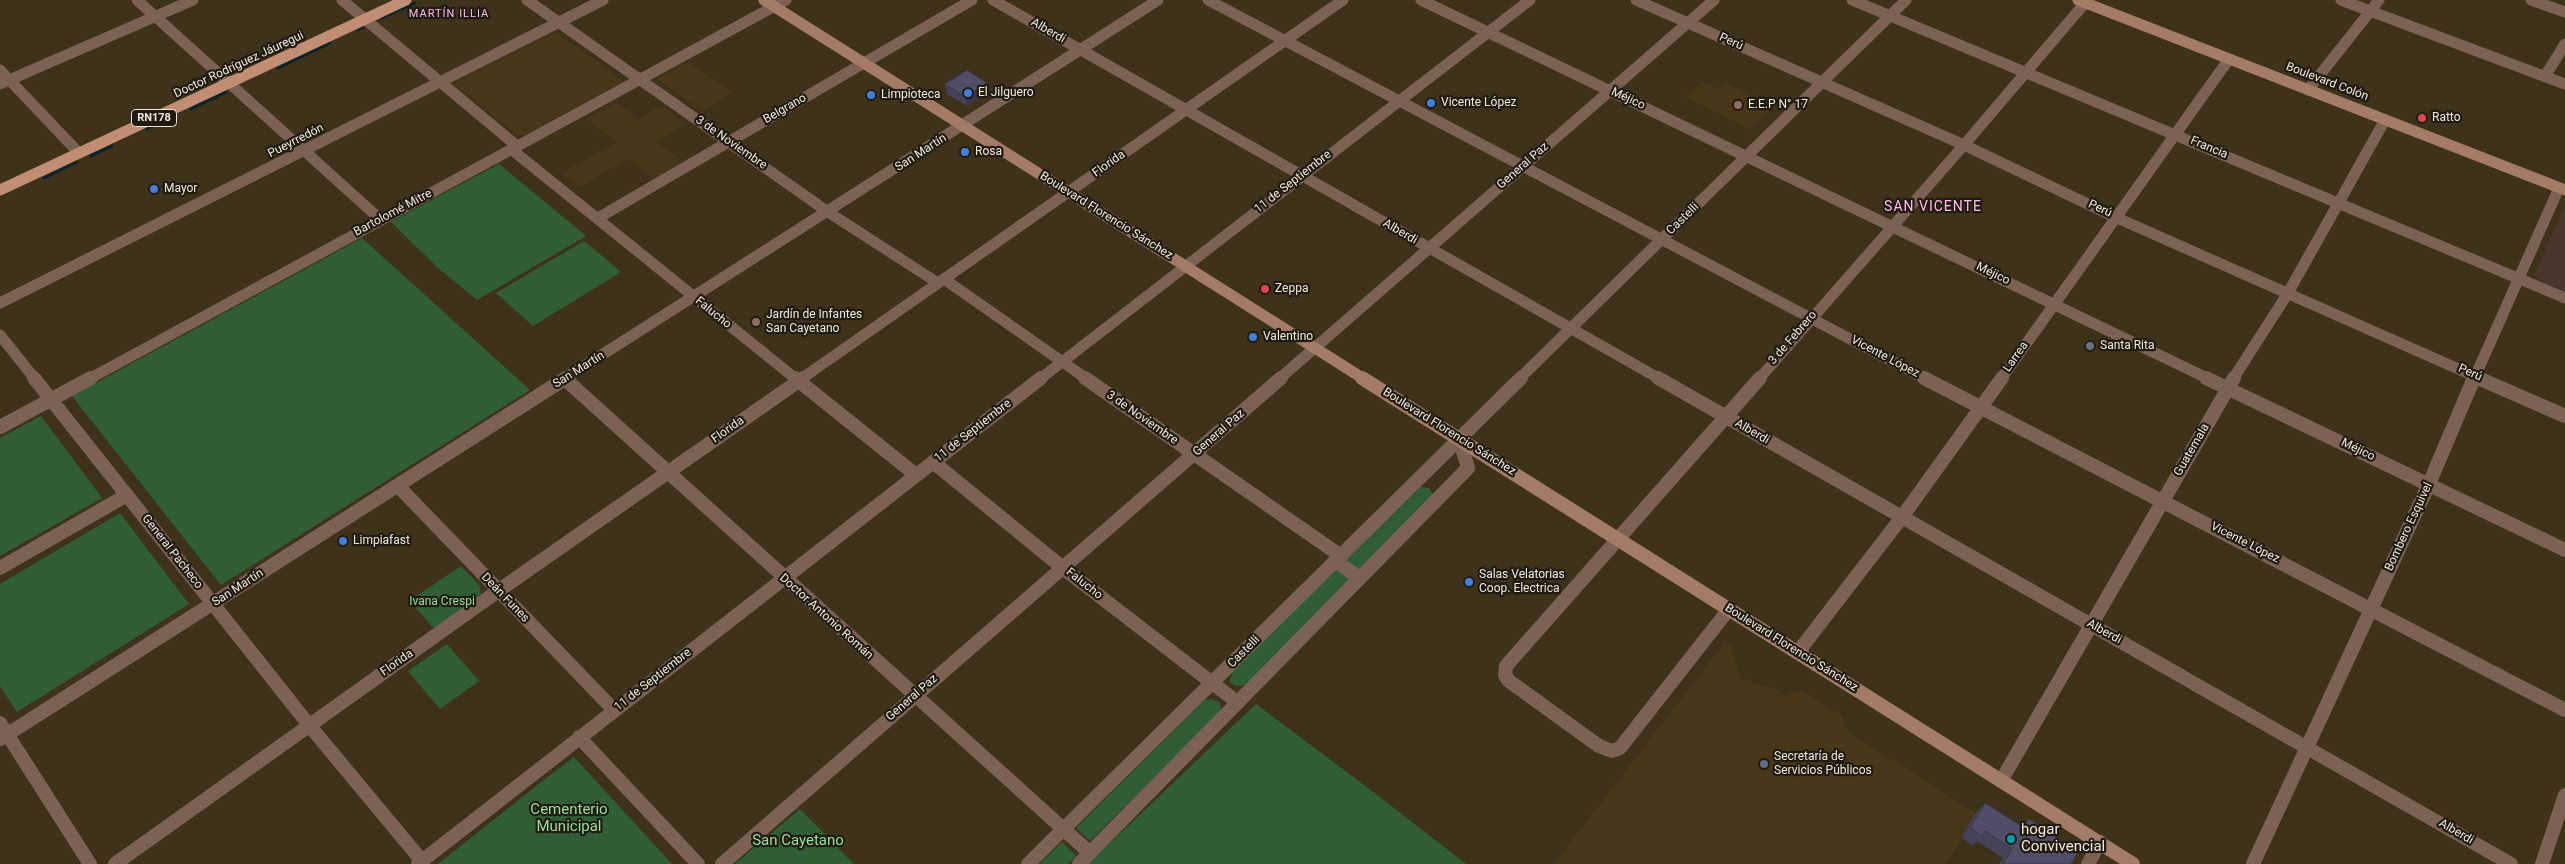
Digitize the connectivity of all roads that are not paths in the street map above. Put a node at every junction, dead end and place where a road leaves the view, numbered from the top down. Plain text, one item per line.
1 (137, 0) edge
2 (193, 0) edge
3 (342, 0) edge
4 (406, 0) edge
5 (527, 0) edge
6 (603, 0) edge
7 (764, 0) edge
8 (786, 0) edge
9 (972, 0) edge
10 (993, 0) edge
11 (1158, 0) edge
12 (1208, 0) edge
13 (1343, 0) edge
14 (1421, 0) edge
15 (1530, 0) edge
16 (1636, 0) edge
17 (1714, 0) edge
18 (1852, 0) edge
19 (1906, 0) edge
20 (2341, 0) edge
21 (2379, 0) edge
22 (2531, 0) edge
23 (2082, 1) edge
24 (774, 6) junction
25 (2370, 11) junction
26 (2565, 12) edge
27 (1890, 15) junction
28 (155, 16) junction
29 (366, 19) junction
30 (558, 22) junction
31 (1687, 23) junction
32 (1487, 32) junction
33 (1284, 41) junction
34 (2565, 44) edge
35 (1081, 50) junction
36 (2229, 59) junction
37 (864, 63) junction
38 (0, 70) edge
39 (2025, 72) junction
40 (2545, 76) junction
41 (639, 79) junction
42 (5, 82) edge
43 (439, 82) junction
44 (1820, 82) junction
45 (229, 83) junction
46 (2565, 84) edge
47 (1610, 90) junction
48 (2308, 90) junction
49 (1398, 100) junction
50 (1186, 110) junction
51 (2385, 120) junction
52 (963, 126) junction
53 (2177, 134) junction
54 (730, 142) junction
55 (1964, 144) junction
56 (514, 148) junction
57 (305, 150) junction
58 (79, 153) junction
59 (1747, 156) junction
60 (1524, 165) junction
61 (1301, 176) junction
62 (2562, 189) edge
63 (0, 190) edge
64 (1069, 192) junction
65 (2337, 203) junction
66 (828, 212) junction
67 (2115, 217) junction
68 (598, 218) junction
69 (381, 220) junction
70 (1892, 225) junction
71 (1663, 238) junction
72 (1429, 248) junction
73 (1186, 266) junction
74 (2518, 278) junction
75 (940, 281) junction
76 (2288, 293) junction
77 (694, 298) junction
78 (2565, 298) edge
79 (0, 303) edge
80 (2054, 304) junction
81 (1810, 318) junction
82 (1571, 330) junction
83 (0, 335) edge
84 (1316, 348) junction
85 (1062, 362) junction
86 (2476, 376) junction
87 (565, 379) junction
88 (798, 380) junction
89 (2228, 387) junction
90 (51, 399) junction
91 (1980, 407) junction
92 (1724, 416) junction
93 (2565, 416) edge
94 (0, 427) edge
95 (1459, 438) junction
96 (1194, 454) junction
97 (932, 462) junction
98 (667, 473) junction
99 (916, 475) junction
100 (2429, 484) junction
101 (398, 486) junction
102 (127, 495) junction
103 (2163, 500) junction
104 (1902, 517) junction
105 (1619, 539) junction
106 (2565, 550) edge
107 (1338, 559) junction
108 (0, 568) edge
109 (1063, 568) junction
110 (783, 578) junction
111 (1360, 578) junction
112 (498, 591) junction
113 (212, 604) junction
114 (2371, 608) junction
115 (1729, 609) junction
116 (2091, 625) junction
117 (1798, 652) junction
118 (1213, 683) junction
119 (914, 696) junction
120 (1237, 702) junction
121 (614, 710) junction
122 (2565, 710) edge
123 (309, 725) junction
124 (2, 732) edge
125 (579, 737) junction
126 (2307, 746) junction
127 (2001, 781) junction
128 (2565, 795) edge
129 (1064, 829) junction
130 (2100, 842) junction
131 (1084, 859) edge
132 (420, 863) edge
133 (90, 864) edge
134 (115, 864) edge
135 (698, 864) edge
136 (722, 864) edge
137 (1028, 864) edge
138 (2088, 864) edge
139 (2133, 864) edge
140 (2253, 864) edge
141 (2511, 864) edge
142 (2542, 864) edge

1 - 28 street
2 - 28 street
3 - 29 street, Falucho
4 - 29 main road, Doctor Rodríguez Jáuregui / RN178
5 - 30 street, 3 de Noviembre
6 - 30 street, Pueyrredón
7 - 24 main road, Boulevard Florencio Sánchez
8 - 24 street, Bartolomé Mitre
9 - 37 street, Belgrano
10 - 35 street, Alberdi
11 - 35 street, San Martín
12 - 33 street, Vicente López
13 - 33 street, Florida
14 - 32 street, Méjico
15 - 32 street, 11 de Septiembre
16 - 31 street, Perú
17 - 31 street, General Paz
18 - 27 street, Francia
19 - 27 street, Castelli
20 - 25 street
21 - 25 street
22 - 26 street
23 - 36 main road, Boulevard Colón
23 - 39 street, 3 de Febrero
24 - 37 main road, Boulevard Florencio Sánchez
24 - 41 street, Bartolomé Mitre
25 - 40 street
25 - 48 street
27 - 39 street, Francia
27 - 44 street, Castelli
28 - 42 street
28 - 45 street
29 - 43 street, Falucho
29 - 45 main road, Doctor Rodríguez Jáuregui / RN178
30 - 41 street, 3 de Noviembre
30 - 43 street, Pueyrredón
31 - 44 street, Perú
31 - 47 street, General Paz
32 - 47 street, Méjico
32 - 49 street, 11 de Septiembre
33 - 49 street, Vicente López
33 - 50 street, Florida
34 - 40 street
35 - 50 street, Alberdi
35 - 52 street, San Martín
36 - 48 main road, Boulevard Colón
36 - 53 street, Larrea
37 - 52 main road, Boulevard Florencio Sánchez
37 - 54 street, Belgrano
38 - 42 street
39 - 53 street, Francia
39 - 55 street, 3 de Febrero
40 - 46 street
41 - 54 street, 3 de Noviembre
41 - 56 street, Bartolomé Mitre
42 - 58 street
43 - 56 street, Falucho
43 - 57 street, Pueyrredón
44 - 55 street, Perú
44 - 59 street, Castelli
45 - 57 street
45 - 58 main road, Doctor Rodríguez Jáuregui / RN178
47 - 59 street, Méjico
47 - 60 street, General Paz
48 - 51 main road, Boulevard Colón
49 - 60 street, Vicente López
49 - 61 street, 11 de Septiembre
50 - 61 street, Alberdi
50 - 64 street, Florida
51 - 62 main road, Boulevard Colón
51 - 65 street, Guatemala
52 - 64 main road, Boulevard Florencio Sánchez
52 - 66 street, San Martín
53 - 65 street, Francia
53 - 67 street, Larrea
54 - 66 street, 3 de Noviembre
54 - 68 street, Belgrano
55 - 67 street, Perú
55 - 70 street, 3 de Febrero
56 - 68 street, Falucho
56 - 69 street, Bartolomé Mitre
57 - 69 street
57 - 79 street, Pueyrredón
58 - 63 main road, Doctor Rodríguez Jáuregui / RN178
59 - 70 street, Méjico
59 - 71 street, Castelli
60 - 71 street, Vicente López
60 - 72 street, General Paz
61 - 72 street, Alberdi
61 - 73 street, 11 de Septiembre
62 - 74 street, Bombero Esquivel
64 - 73 main road, Boulevard Florencio Sánchez
64 - 75 street, Florida
65 - 74 street, Francia
65 - 76 street, Guatemala
66 - 75 street, 3 de Noviembre
66 - 77 street, San Martín
67 - 76 street, Perú
67 - 80 street, Larrea
68 - 77 street, Falucho
69 - 90 street, Bartolomé Mitre
70 - 80 street, Méjico
70 - 81 street, 3 de Febrero
71 - 81 street, Vicente López
71 - 82 street, Castelli
72 - 82 street, Alberdi
72 - 84 street, General Paz
73 - 84 main road, Boulevard Florencio Sánchez
73 - 85 street, 11 de Septiembre
74 - 78 street, Francia
74 - 86 street, Bombero Esquivel
75 - 85 street, 3 de Noviembre
75 - 88 street, Florida
76 - 86 street, Perú
76 - 89 street, Guatemala
77 - 87 street, San Martín
77 - 88 street, Falucho
80 - 89 street, Méjico
80 - 91 street, Larrea
81 - 91 street, Vicente López
81 - 92 street, 3 de Febrero
82 - 92 street, Alberdi
82 - 95 street, Castelli
83 - 90 street, General Pacheco
84 - 95 main road, Boulevard Florencio Sánchez
84 - 96 street, General Paz
85 - 96 street, 3 de Noviembre
85 - 97 street, 11 de Septiembre
86 - 93 street, Perú
86 - 100 street, Bombero Esquivel
87 - 98 street, Doctor Antonio Román
87 - 101 street, San Martín
88 - 98 street, Florida
88 - 99 street, Falucho
89 - 100 street, Méjico
89 - 103 street, Guatemala
90 - 94 street, Bartolomé Mitre
90 - 102 street, General Pacheco
91 - 103 street, Vicente López
91 - 104 street, Larrea
92 - 104 street, Alberdi
92 - 105 street, 3 de Febrero
95 - 105 main road, Boulevard Florencio Sánchez
95 - 107 street, Castelli
95 - 111 street
96 - 107 street, 3 de Noviembre
96 - 109 street, General Paz
97 - 99 street, 11 de Septiembre
97 - 109 street, Falucho
98 - 110 street, Doctor Antonio Román
98 - 112 street, Florida
99 - 110 street, 11 de Septiembre
100 - 106 street, Méjico
100 - 114 street, Bombero Esquivel
101 - 112 street, Deán Funes
101 - 113 street, San Martín
102 - 108 street
102 - 113 street, General Pacheco
103 - 114 street, Vicente López
103 - 116 street, Guatemala
104 - 116 street, Alberdi
104 - 117 street, Larrea
105 - 115 main road, Boulevard Florencio Sánchez
105 - 115 street, 3 de Febrero
107 - 111 street, 3 de Noviembre
107 - 118 street, Castelli
109 - 118 street, Falucho
109 - 119 street, General Paz
110 - 119 street, Doctor Antonio Román
110 - 121 street, 11 de Septiembre
111 - 120 street
112 - 121 street, Deán Funes
112 - 123 street, Florida
113 - 123 street, General Pacheco
113 - 124 street, San Martín
114 - 122 street, Vicente López
114 - 126 street, Bombero Esquivel
115 - 117 main road, Boulevard Florencio Sánchez
116 - 126 street, Alberdi
116 - 127 street, Guatemala
117 - 127 main road, Boulevard Florencio Sánchez
118 - 120 street, Falucho
118 - 129 street, Castelli
119 - 129 street, Doctor Antonio Román
119 - 136 street, General Paz
120 - 131 street
121 - 125 street, 11 de Septiembre
123 - 132 street, General Pacheco
123 - 134 street, Florida
124 - 133 street
125 - 132 street, 11 de Septiembre
125 - 135 street
126 - 140 street, Bombero Esquivel
126 - 141 street, Alberdi
127 - 130 main road, Boulevard Florencio Sánchez
128 - 142 street
129 - 131 street, Doctor Antonio Román
129 - 137 street, Castelli
130 - 138 street
130 - 139 main road, Boulevard Florencio Sánchez

